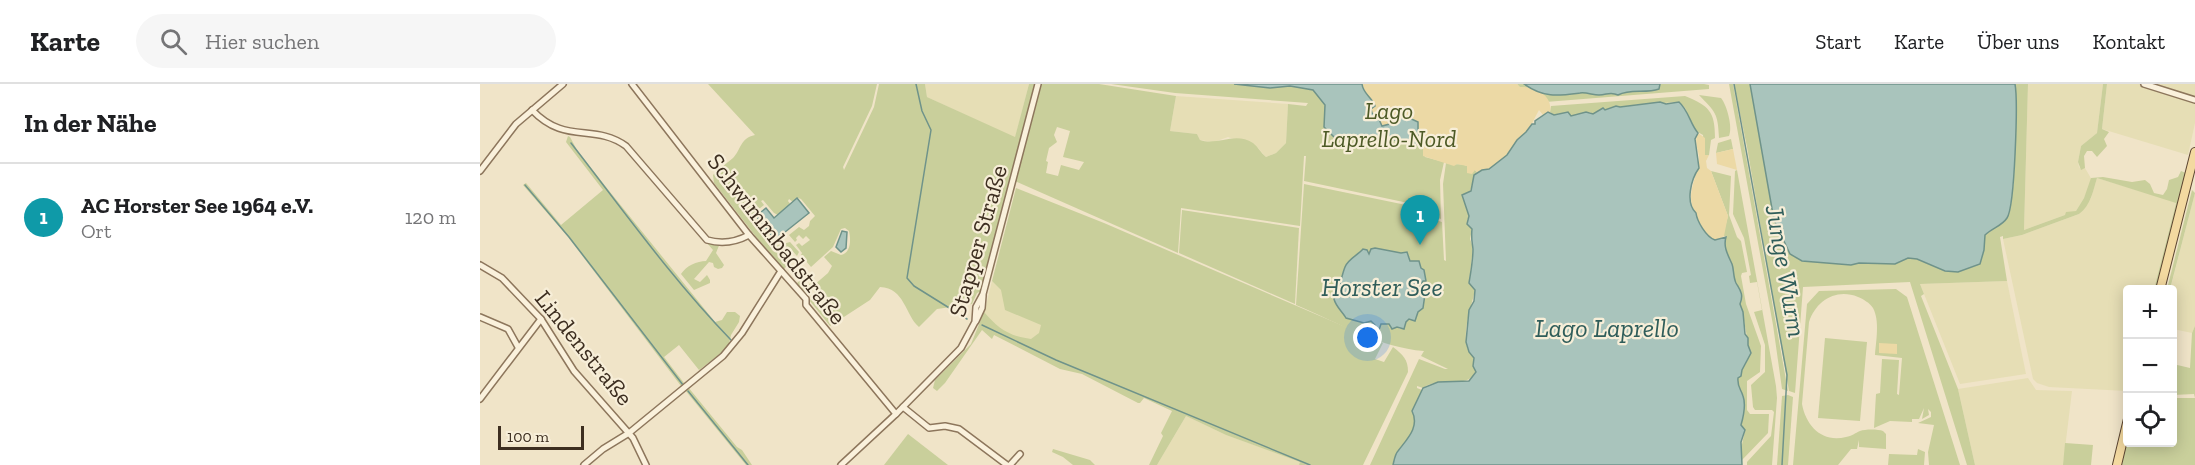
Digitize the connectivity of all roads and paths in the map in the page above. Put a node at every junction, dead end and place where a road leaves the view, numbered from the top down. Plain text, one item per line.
1 (562, 84) edge
2 (632, 84) edge
3 (1038, 84) edge
4 (2144, 84) edge
5 (2195, 100) edge
6 (532, 110) junction
7 (2195, 152) edge
8 (480, 171) edge
9 (749, 235) junction
10 (480, 265) edge
11 (781, 271) junction
12 (2161, 285) edge
13 (480, 317) edge
14 (541, 319) junction
15 (518, 347) junction
16 (480, 399) edge
17 (903, 407) junction
18 (896, 414) junction
19 (629, 433) junction
20 (2123, 437) edge
21 (1020, 454) dead end
22 (586, 463) edge
23 (646, 465) edge
24 (841, 465) edge
25 (1009, 465) edge
26 (2117, 465) edge

1 - 6 street
2 - 9 street, Schwimmbadstraße
3 - 17 street, Stapper Straße
4 - 5 street
6 - 8 street
6 - 9 street
7 - 12 main road
9 - 11 street, Schwimmbadstraße
10 - 14 street, Lindenstraße
11 - 18 street, Schwimmbadstraße
11 - 19 street
13 - 15 street
14 - 15 street
14 - 19 street, Lindenstraße
15 - 16 street
17 - 18 street, Stapper Straße
17 - 25 street
18 - 24 street, Stapper Straße
19 - 22 street
19 - 23 street, Lindenstraße
20 - 26 main road
21 - 25 street

